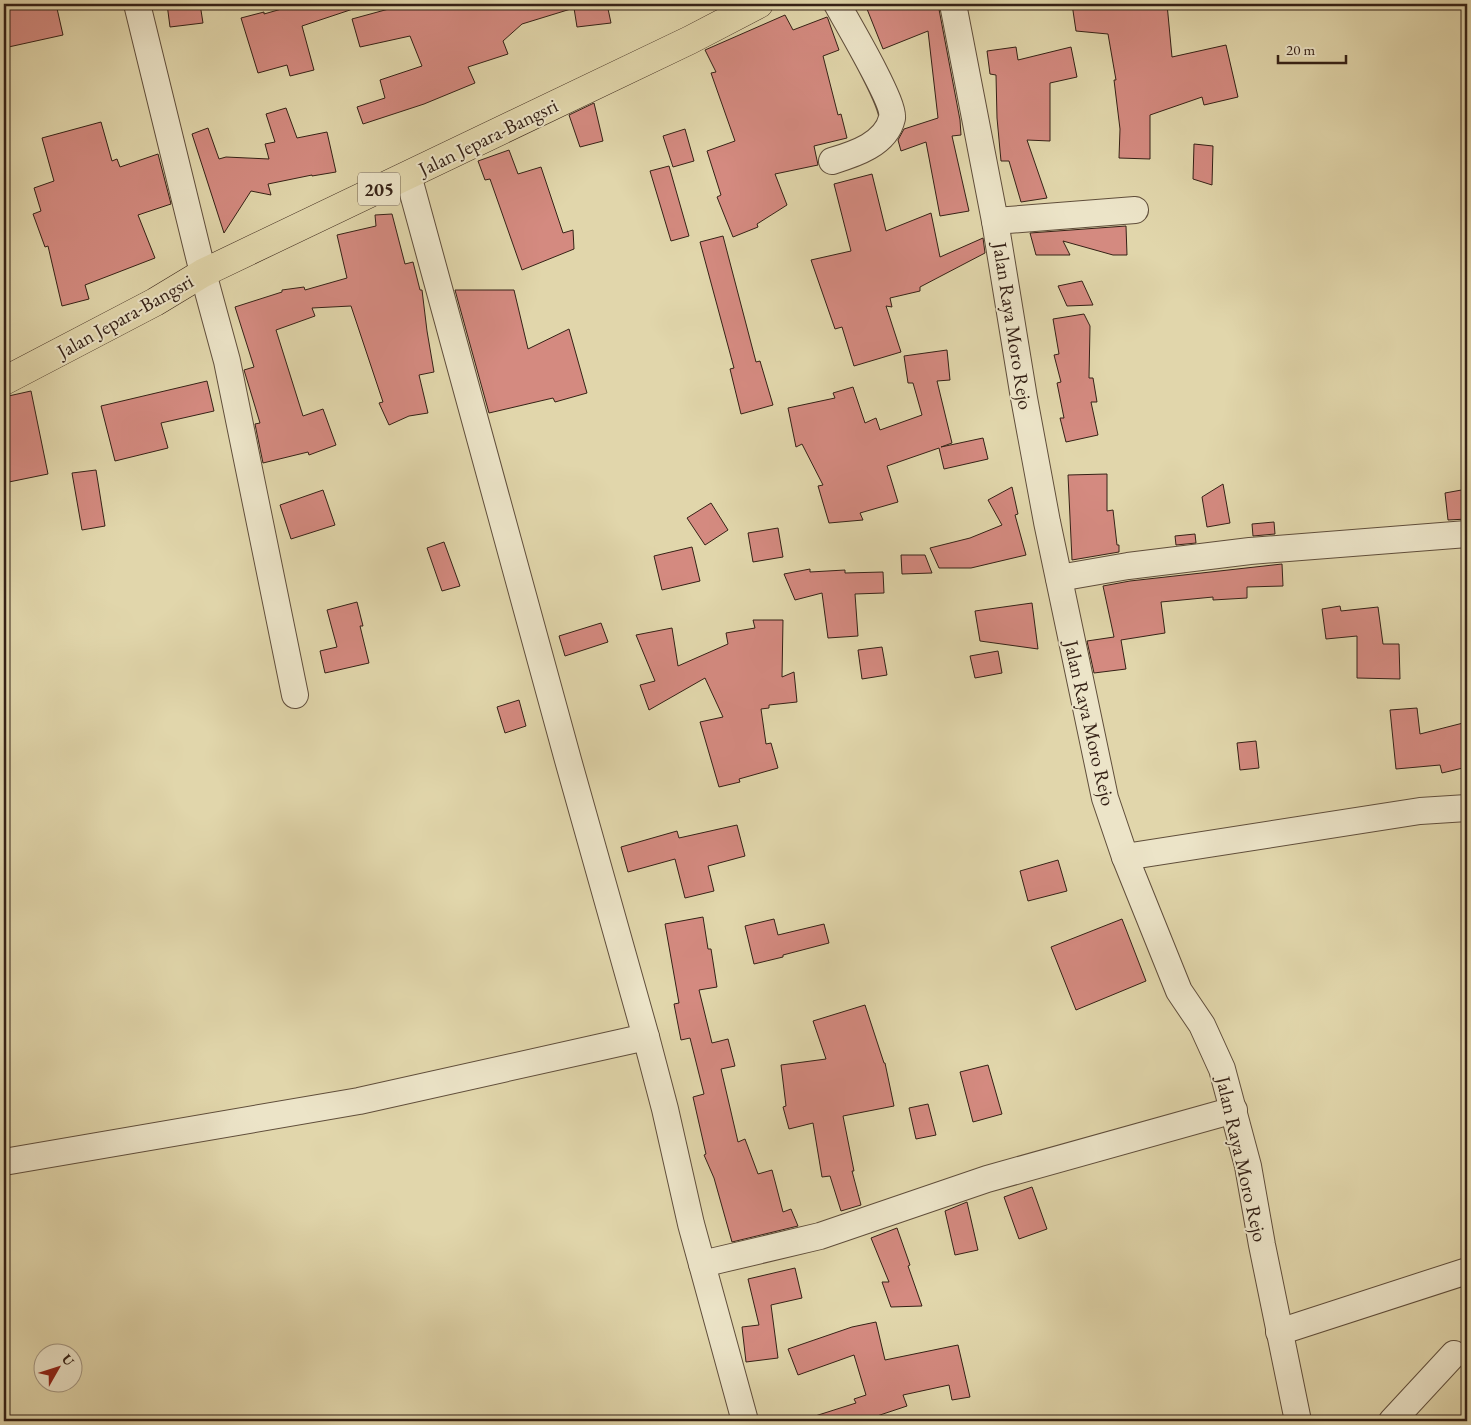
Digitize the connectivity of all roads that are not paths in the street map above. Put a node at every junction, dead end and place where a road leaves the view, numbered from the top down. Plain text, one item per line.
1 (137, 4) edge
2 (757, 4) edge
3 (837, 4) edge
4 (953, 4) edge
5 (832, 162) dead end
6 (408, 175) junction
7 (1135, 210) dead end
8 (995, 221) junction
9 (203, 273) junction
10 (4, 381) edge
11 (1467, 534) edge
12 (1059, 578) junction
13 (295, 694) dead end
14 (1467, 808) edge
15 (1125, 857) junction
16 (646, 1037) junction
17 (1234, 1110) junction
18 (4, 1162) edge
19 (702, 1264) junction
20 (1467, 1271) edge
21 (1279, 1332) junction
22 (1454, 1354) dead end
23 (745, 1421) edge
24 (1298, 1421) edge
25 (1392, 1421) edge

1 - 9 street
2 - 6 main road, Jalan Jepara-Bangsri / 205
3 - 5 street
4 - 8 street, Jalan Raya Moro Rejo
6 - 9 main road, Jalan Jepara-Bangsri / 205
6 - 16 street
7 - 8 street
8 - 12 street, Jalan Raya Moro Rejo
9 - 10 main road, Jalan Jepara-Bangsri / 205
9 - 13 street
11 - 12 street
12 - 15 street, Jalan Raya Moro Rejo
14 - 15 street
15 - 17 street, Jalan Raya Moro Rejo
16 - 18 street
16 - 19 street
17 - 19 street
17 - 21 street, Jalan Raya Moro Rejo
19 - 23 street
20 - 21 street
21 - 24 street, Jalan Raya Moro Rejo
22 - 25 street

